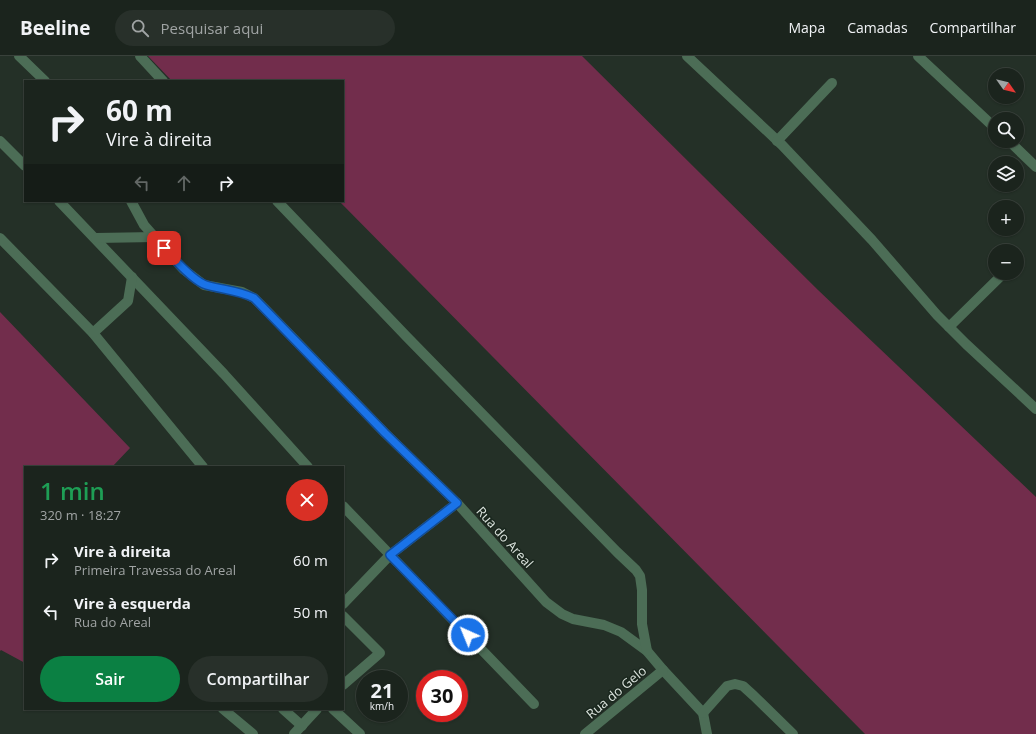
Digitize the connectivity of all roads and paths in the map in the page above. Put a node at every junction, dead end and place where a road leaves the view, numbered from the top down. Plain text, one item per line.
1 (19, 56) edge
2 (140, 56) edge
3 (687, 56) edge
4 (918, 56) edge
5 (44, 80) edge
6 (162, 80) edge
7 (832, 83) dead end
8 (988, 121) edge
9 (777, 140) junction
10 (0, 141) edge
11 (1016, 148) edge
12 (24, 165) edge
13 (1036, 167) edge
14 (60, 202) edge
15 (132, 202) edge
16 (278, 202) edge
17 (155, 237) junction
18 (0, 238) edge
19 (96, 238) junction
20 (132, 277) junction
21 (997, 280) edge
22 (949, 327) junction
23 (93, 333) junction
24 (1036, 410) edge
25 (202, 466) edge
26 (307, 466) edge
27 (457, 503) junction
28 (344, 507) edge
29 (390, 555) junction
30 (344, 603) edge
31 (344, 617) edge
32 (647, 650) junction
33 (663, 670) junction
34 (344, 684) edge
35 (534, 704) dead end
36 (224, 710) edge
37 (285, 710) edge
38 (316, 710) edge
39 (334, 710) edge
40 (703, 713) junction
41 (302, 726) junction
42 (253, 734) edge
43 (294, 734) edge
44 (360, 734) edge
45 (585, 734) edge
46 (707, 734) edge
47 (793, 734) edge

1 - 5 street
2 - 6 street
3 - 9 street
4 - 8 street
7 - 9 street
9 - 22 street
10 - 12 street
11 - 13 street
14 - 19 street
15 - 17 street, Rua do Areal
16 - 32 street
17 - 19 street
17 - 27 street, Rua do Areal
18 - 23 street
19 - 20 street
20 - 23 street
20 - 26 street
21 - 22 street
22 - 24 street
23 - 25 street
27 - 29 street
27 - 32 street, Rua do Areal
28 - 29 street
29 - 30 street
29 - 35 street
31 - 34 street
32 - 33 street, Rua do Areal
33 - 40 street, Rua do Areal
33 - 45 street, Rua do Gelo
36 - 42 street
37 - 41 street
38 - 41 street
39 - 44 street
40 - 46 street
40 - 47 street
41 - 43 street

